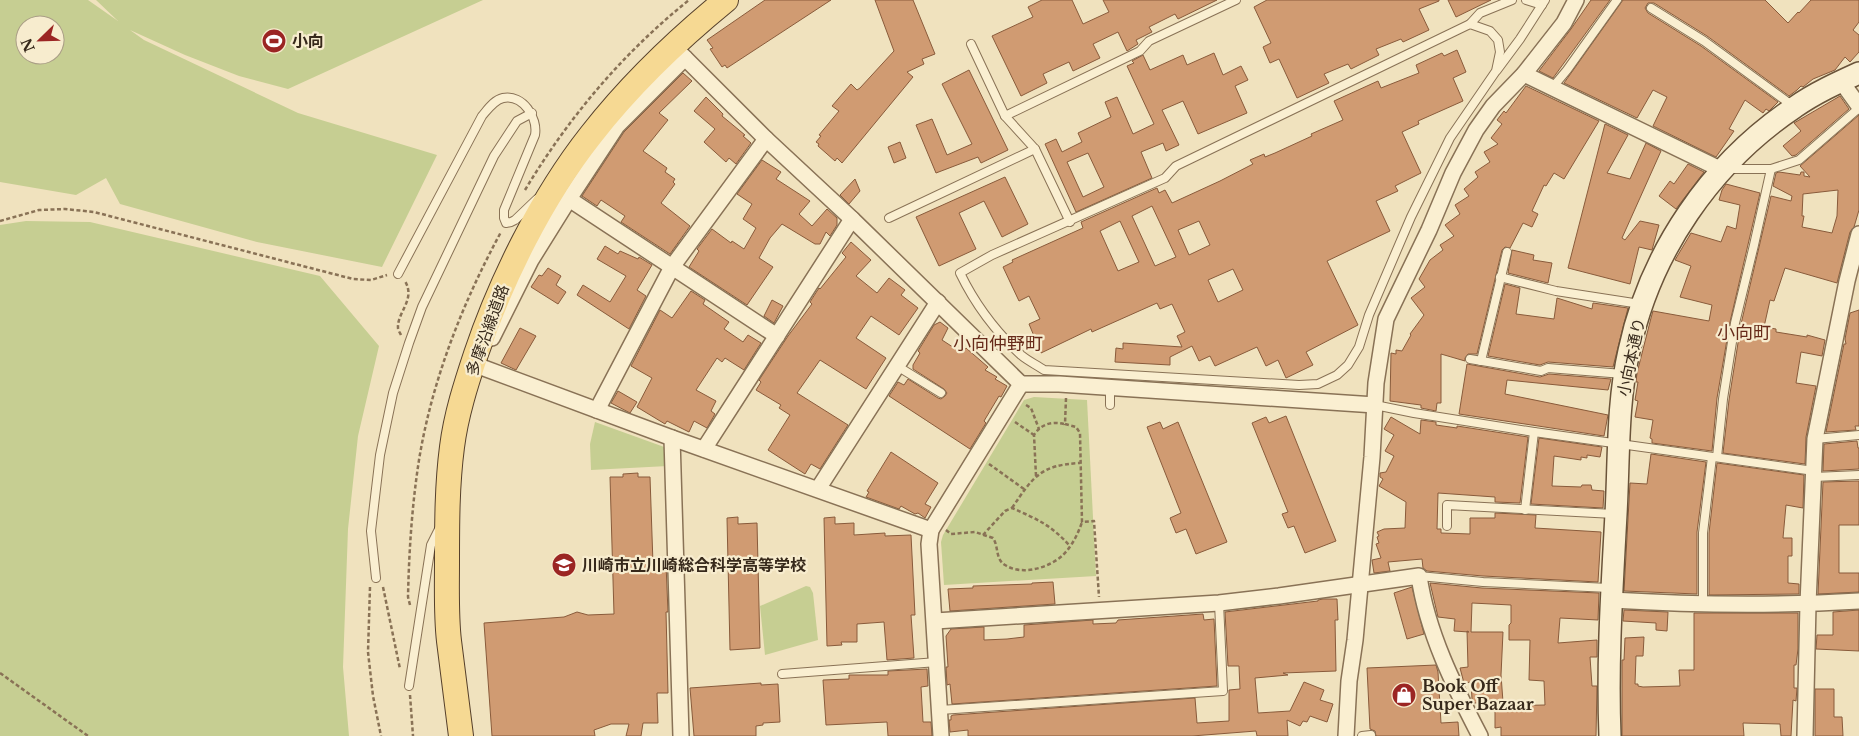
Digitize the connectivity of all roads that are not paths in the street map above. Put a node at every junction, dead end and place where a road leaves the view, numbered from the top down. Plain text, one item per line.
1 (726, 0) edge
2 (1236, 0) edge
3 (1512, 0) edge
4 (1526, 0) edge
5 (1576, 0) edge
6 (1617, 0) edge
7 (1544, 2) edge
8 (1651, 8) dead end
9 (1470, 24) junction
10 (971, 44) dead end
11 (679, 52) junction
12 (1496, 71) junction
13 (1524, 74) junction
14 (1850, 77) edge
15 (1552, 88) junction
16 (1794, 107) junction
17 (1859, 107) edge
18 (532, 113) junction
19 (1005, 116) junction
20 (766, 139) junction
21 (1035, 149) junction
22 (1771, 168) junction
23 (1722, 170) junction
24 (562, 195) junction
25 (889, 218) dead end
26 (852, 219) junction
27 (1070, 222) junction
28 (1859, 234) edge
29 (1506, 252) dead end
30 (1855, 266) edge
31 (672, 267) junction
32 (398, 274) road end
33 (1500, 277) junction
34 (938, 302) junction
35 (1643, 305) junction
36 (777, 336) junction
37 (1470, 359) dead end
38 (1481, 360) junction
39 (473, 364) junction
40 (897, 366) junction
41 (1625, 374) junction
42 (1021, 384) junction
43 (1110, 388) junction
44 (941, 394) dead end
45 (1110, 405) dead end
46 (1375, 405) junction
47 (597, 410) junction
48 (1534, 432) junction
49 (1859, 435) edge
50 (672, 438) junction
51 (1815, 439) junction
52 (1620, 442) junction
53 (704, 449) junction
54 (1714, 457) junction
55 (1814, 474) junction
56 (1859, 475) edge
57 (818, 490) junction
58 (1525, 510) junction
59 (447, 512) junction
60 (1616, 514) junction
61 (1447, 526) dead end
62 (937, 529) junction
63 (1419, 576) junction
64 (376, 578) road end
65 (1359, 584) junction
66 (1611, 594) junction
67 (1859, 601) edge
68 (1218, 603) junction
69 (1703, 604) junction
70 (1808, 604) junction
71 (935, 620) junction
72 (937, 662) junction
73 (782, 674) dead end
74 (409, 686) road end
75 (940, 710) junction
76 (1371, 735) edge
77 (461, 736) edge
78 (681, 736) edge
79 (941, 736) edge
80 (1346, 736) edge
81 (1362, 736) edge
82 (1480, 736) edge
83 (1610, 736) edge
84 (1805, 736) edge

1 - 11 main road, 多摩沿線道路
2 - 19 lane
3 - 9 lane
4 - 7 lane
5 - 13 street
6 - 15 lane
7 - 12 lane
8 - 16 lane
9 - 12 lane
9 - 27 lane
10 - 19 lane
11 - 20 street
11 - 24 main road, 多摩沿線道路
12 - 27 lane
13 - 15 street
13 - 46 street
14 - 16 street, 小向本通り
14 - 17 street
15 - 23 street
16 - 23 street, 小向本通り
17 - 22 lane
18 - 24 lane
18 - 32 lane
18 - 64 lane
19 - 21 lane
20 - 26 street
20 - 31 street
21 - 25 lane
21 - 27 lane
22 - 23 lane
22 - 54 lane
23 - 35 street, 小向本通り
24 - 31 street
24 - 39 main road, 多摩沿線道路
26 - 34 street
26 - 36 street
28 - 30 street
29 - 33 lane
30 - 51 street
31 - 36 street
31 - 47 street
33 - 35 lane
33 - 38 lane
34 - 40 street
34 - 42 street
35 - 41 street, 小向本通り
36 - 53 street
37 - 38 lane
38 - 41 lane
39 - 47 street
39 - 59 main road, 多摩沿線道路
40 - 44 lane
40 - 57 street
41 - 52 street, 小向本通り
42 - 43 street
42 - 62 street
43 - 45 lane
43 - 46 street
46 - 48 lane
46 - 65 street
47 - 50 street
48 - 52 lane
48 - 58 lane
49 - 51 lane
50 - 53 street
50 - 78 street
51 - 55 street
52 - 54 lane
52 - 60 street, 小向本通り
53 - 57 street
54 - 55 lane
54 - 69 lane
55 - 56 lane
55 - 70 street
57 - 62 street
58 - 60 lane
58 - 61 lane
59 - 74 lane
59 - 77 main road, 多摩沿線道路
60 - 66 street, 小向本通り
62 - 71 street
63 - 65 street
63 - 66 lane
63 - 82 street
65 - 68 street
65 - 80 street
66 - 69 street
66 - 83 street, 小向本通り
67 - 70 street
68 - 71 street
68 - 75 lane
69 - 70 street
70 - 84 street
71 - 72 street
72 - 73 lane
72 - 75 street
75 - 79 street
76 - 81 lane

